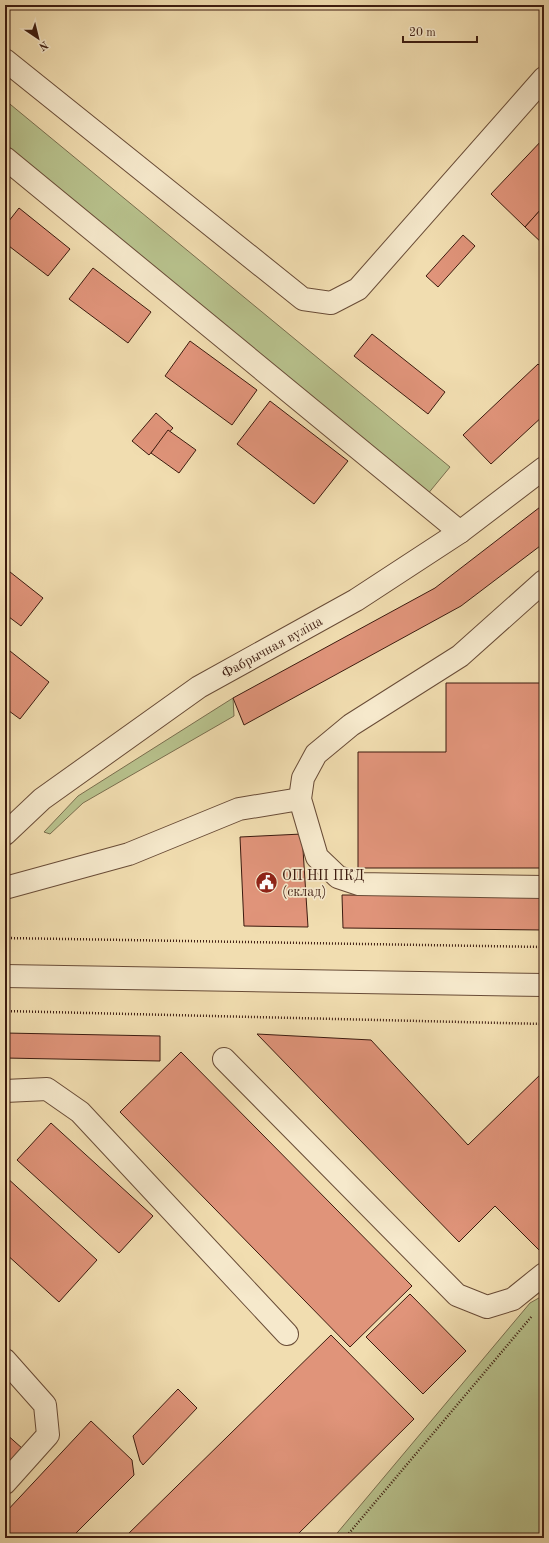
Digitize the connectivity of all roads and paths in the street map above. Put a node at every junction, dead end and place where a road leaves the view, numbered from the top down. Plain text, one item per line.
1 (5, 60) edge
2 (544, 78) edge
3 (5, 158) edge
4 (544, 468) edge
5 (460, 532) junction
6 (544, 581) edge
7 (300, 799) junction
8 (5, 834) edge
9 (544, 887) edge
10 (5, 888) edge
11 (5, 938) edge
12 (544, 948) edge
13 (5, 976) edge
14 (544, 985) edge
15 (5, 1011) edge
16 (544, 1024) edge
17 (224, 1059) dead end
18 (5, 1091) edge
19 (544, 1274) edge
20 (532, 1316) dead end
21 (287, 1334) dead end
22 (5, 1360) edge
23 (5, 1484) edge
24 (345, 1538) edge

1 - 2 street
3 - 5 street
4 - 5 street, Фабрычная вуліца
5 - 8 street, Фабрычная вуліца
6 - 7 street
7 - 9 street
7 - 10 street
11 - 12 path
13 - 14 street
15 - 16 path
17 - 19 street
18 - 21 street
20 - 24 path
22 - 23 street

